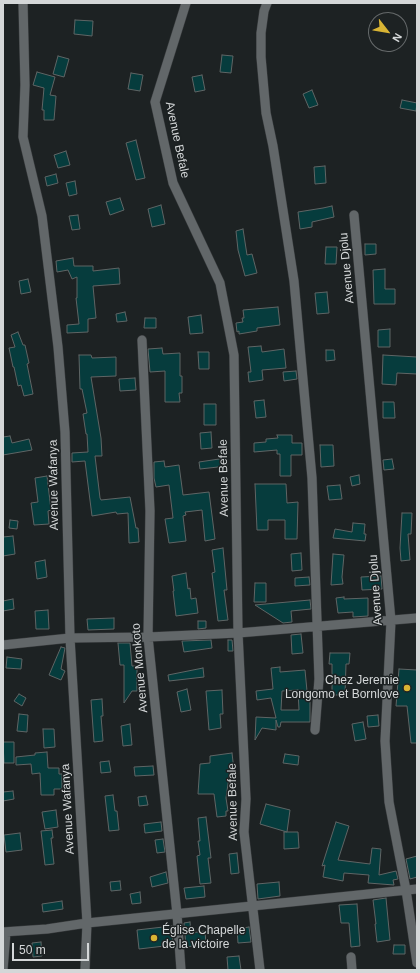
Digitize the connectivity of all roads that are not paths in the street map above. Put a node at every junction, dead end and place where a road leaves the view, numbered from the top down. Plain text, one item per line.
1 (23, 3) edge
2 (186, 3) edge
3 (267, 3) edge
4 (354, 215) dead end
5 (142, 340) dead end
6 (417, 618) edge
7 (391, 621) junction
8 (316, 627) junction
9 (238, 633) junction
10 (148, 637) junction
11 (70, 638) junction
12 (3, 645) edge
13 (315, 730) dead end
14 (417, 889) edge
15 (406, 890) junction
16 (253, 906) junction
17 (177, 914) junction
18 (87, 923) junction
19 (4, 932) edge
20 (351, 957) dead end
21 (417, 963) edge
22 (3, 970) edge
23 (85, 970) edge
24 (181, 970) edge
25 (260, 970) edge
26 (352, 970) edge

1 - 11 street, Avenue Wafanya
2 - 9 street, Avenue Befale
3 - 8 street
4 - 7 street, Avenue Djolu
5 - 10 street, Avenue Monkoto
6 - 7 street
7 - 8 street
7 - 15 street, Avenue Djolu
8 - 9 street
8 - 13 street
9 - 10 street
9 - 16 street, Avenue Befale
10 - 11 street
10 - 17 street, Avenue Monkoto
11 - 12 street
11 - 18 street, Avenue Wafanya
14 - 15 street
15 - 16 street
15 - 21 street, Avenue Djolu
16 - 17 street
16 - 25 street, Avenue Befale
17 - 18 street
17 - 24 street, Avenue Monkoto
18 - 19 street
18 - 23 street, Avenue Wafanya
19 - 22 street
20 - 26 street

